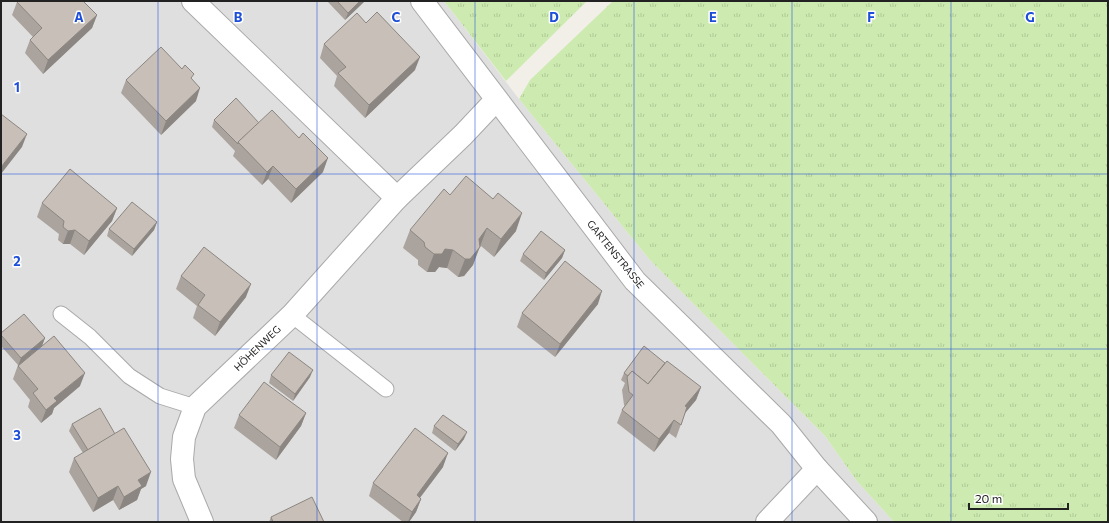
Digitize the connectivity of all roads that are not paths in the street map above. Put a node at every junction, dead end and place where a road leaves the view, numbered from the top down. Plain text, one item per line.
1 (193, 1) edge
2 (422, 1) edge
3 (496, 100) junction
4 (397, 198) junction
5 (61, 314) dead end
6 (292, 315) junction
7 (386, 389) dead end
8 (195, 407) junction
9 (817, 469) junction
10 (202, 522) edge
11 (767, 522) edge
12 (866, 522) edge

1 - 4 street
2 - 3 street, GARTENSTRASSE
3 - 4 street, HÖHENWEG
3 - 9 street, GARTENSTRASSE
4 - 6 street, HÖHENWEG
5 - 8 lane
6 - 7 lane
6 - 8 street, HÖHENWEG
8 - 10 street, HÖHENWEG
9 - 11 street
9 - 12 street, GARTENSTRASSE

